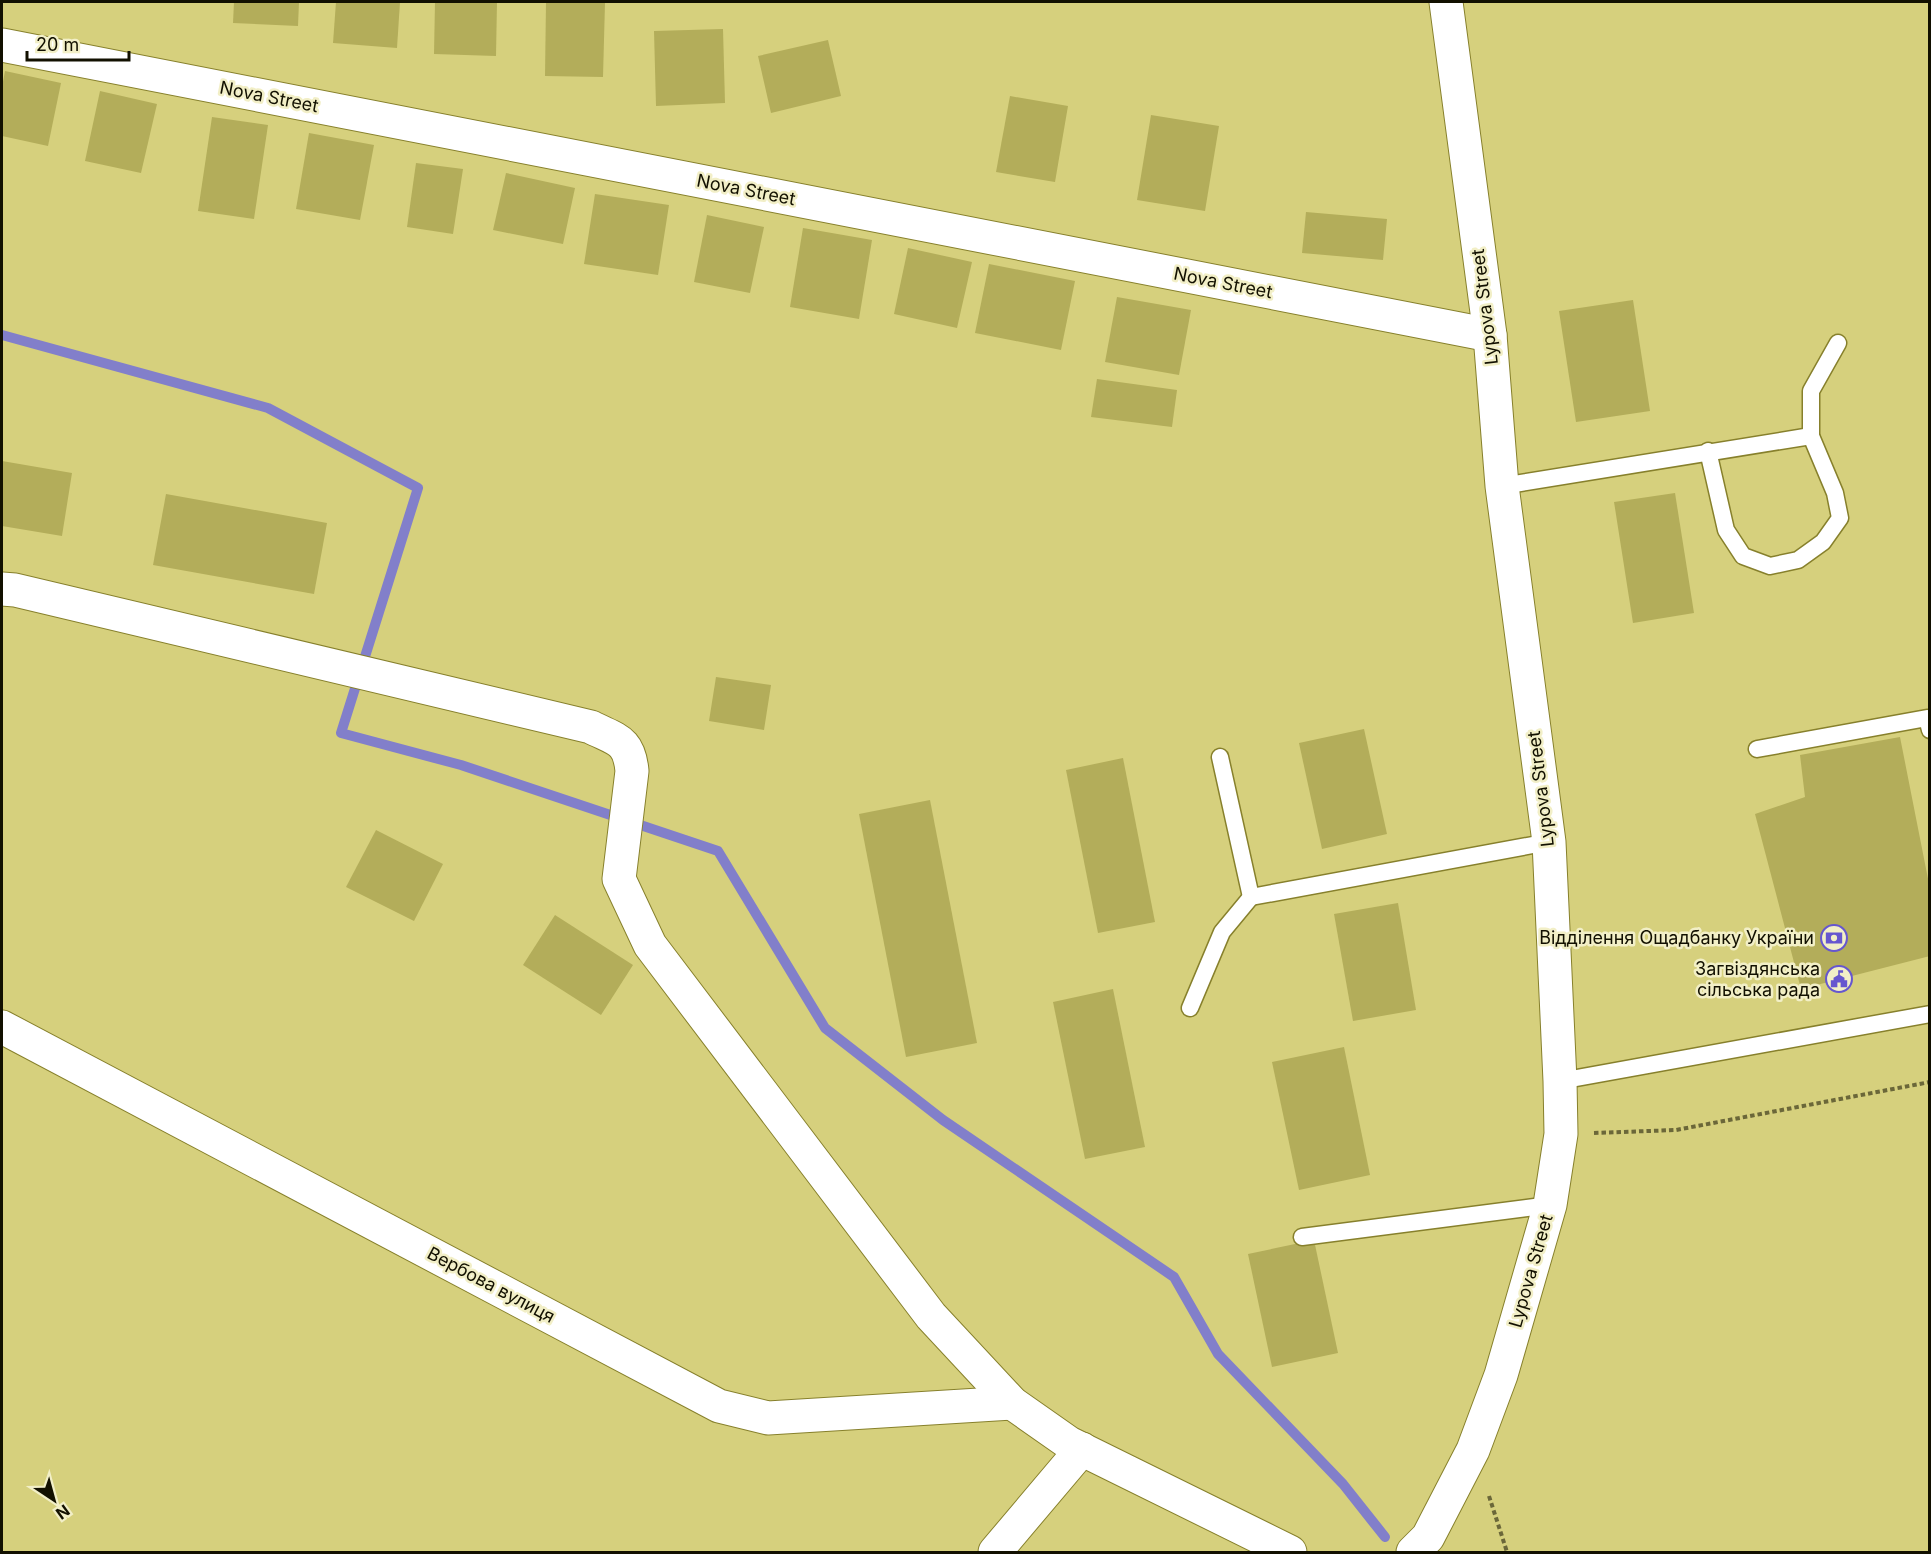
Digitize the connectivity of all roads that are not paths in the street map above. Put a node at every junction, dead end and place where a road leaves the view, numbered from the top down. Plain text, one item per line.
1 (1446, 2) edge
2 (2, 45) edge
3 (1490, 335) junction
4 (1838, 343) dead end
5 (1811, 436) junction
6 (1708, 452) junction
7 (1503, 486) junction
8 (2, 589) edge
9 (1929, 721) edge
10 (1757, 749) dead end
11 (1220, 757) dead end
12 (1549, 842) junction
13 (1251, 897) junction
14 (1190, 1008) dead end
15 (1929, 1014) edge
16 (2, 1027) edge
17 (1560, 1082) junction
18 (1550, 1205) junction
19 (1302, 1237) dead end
20 (1012, 1403) junction
21 (1082, 1449) junction
22 (995, 1552) edge
23 (1290, 1552) edge
24 (1413, 1552) edge

1 - 3 street, Lypova Street
2 - 3 street, Nova Street
3 - 7 street, Lypova Street
4 - 5 lane
5 - 6 lane
5 - 6 lane
6 - 7 lane
7 - 12 street, Lypova Street
8 - 20 street
9 - 10 lane
11 - 13 lane
12 - 13 lane
12 - 17 street, Lypova Street
13 - 14 lane
15 - 17 lane
16 - 20 street, Вербова вулиця
17 - 18 street, Lypova Street
18 - 19 lane
18 - 24 street, Lypova Street
20 - 21 street
21 - 22 street
21 - 23 street

